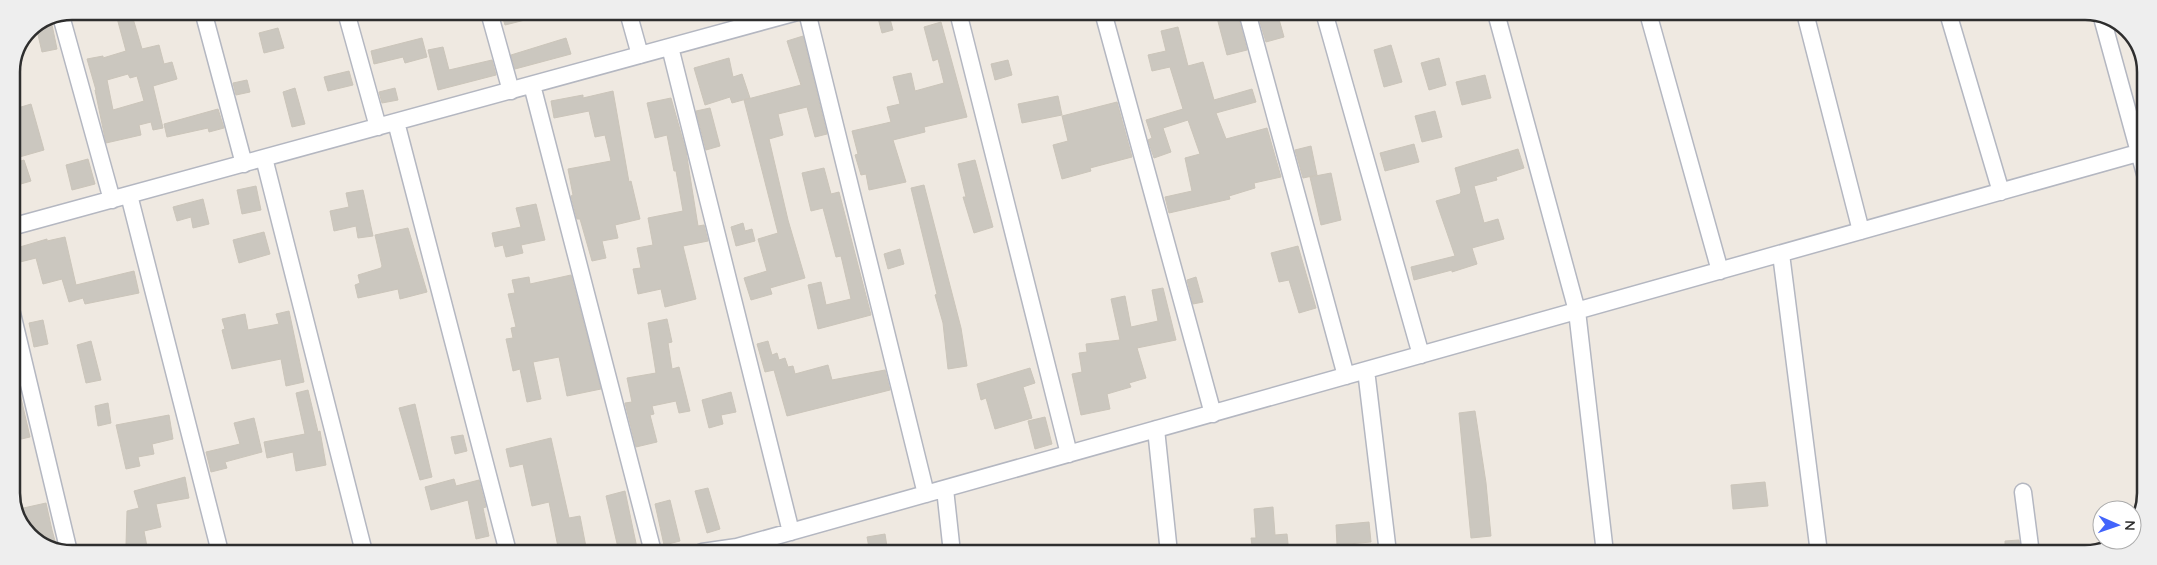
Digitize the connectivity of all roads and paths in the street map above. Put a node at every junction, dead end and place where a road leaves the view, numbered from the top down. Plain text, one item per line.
1 (205, 20) edge
2 (348, 20) edge
3 (491, 20) edge
4 (630, 20) edge
5 (757, 20) edge
6 (809, 20) edge
7 (960, 20) edge
8 (1105, 20) edge
9 (1249, 20) edge
10 (1326, 20) edge
11 (1498, 20) edge
12 (1650, 20) edge
13 (1807, 20) edge
14 (1950, 20) edge
15 (62, 21) edge
16 (2104, 24) edge
17 (670, 47) junction
18 (640, 55) junction
19 (532, 84) junction
20 (511, 90) junction
21 (396, 122) junction
22 (378, 127) junction
23 (2137, 132) edge
24 (2137, 154) edge
25 (264, 158) junction
26 (244, 164) junction
27 (2001, 192) junction
28 (129, 195) junction
29 (112, 200) junction
30 (20, 225) edge
31 (1861, 231) junction
32 (1781, 254) junction
33 (1720, 271) junction
34 (1577, 311) junction
35 (20, 346) edge
36 (1421, 355) junction
37 (1366, 370) junction
38 (1346, 376) junction
39 (1213, 414) junction
40 (1156, 429) junction
41 (1069, 454) junction
42 (945, 489) junction
43 (2024, 492) dead end
44 (926, 494) junction
45 (792, 532) junction
46 (68, 545) edge
47 (218, 545) edge
48 (362, 545) edge
49 (506, 545) edge
50 (651, 545) edge
51 (752, 545) edge
52 (951, 545) edge
53 (1168, 545) edge
54 (1387, 545) edge
55 (1604, 545) edge
56 (1818, 545) edge
57 (2029, 545) edge

1 - 26 street
2 - 22 street
3 - 20 street
4 - 18 street
5 - 17 street
6 - 44 street
7 - 41 street
8 - 39 street
9 - 38 street
10 - 36 street
11 - 34 street
12 - 33 street
13 - 31 street
14 - 27 street
15 - 29 street
16 - 23 street
17 - 18 street
17 - 45 street
18 - 19 street
19 - 20 street
19 - 50 street
20 - 21 street
21 - 22 street
21 - 49 street
22 - 25 street
24 - 27 street
25 - 26 street
25 - 48 street
26 - 28 street
27 - 31 street
28 - 29 street
28 - 47 street
29 - 30 street
31 - 32 street
32 - 33 street
32 - 56 street
33 - 34 street
34 - 36 street
34 - 55 street
35 - 46 street
36 - 37 street
37 - 38 street
37 - 54 street
38 - 39 street
39 - 40 street
40 - 41 street
40 - 53 street
41 - 42 street
42 - 44 street
42 - 52 street
43 - 57 street
44 - 45 street
45 - 51 street

